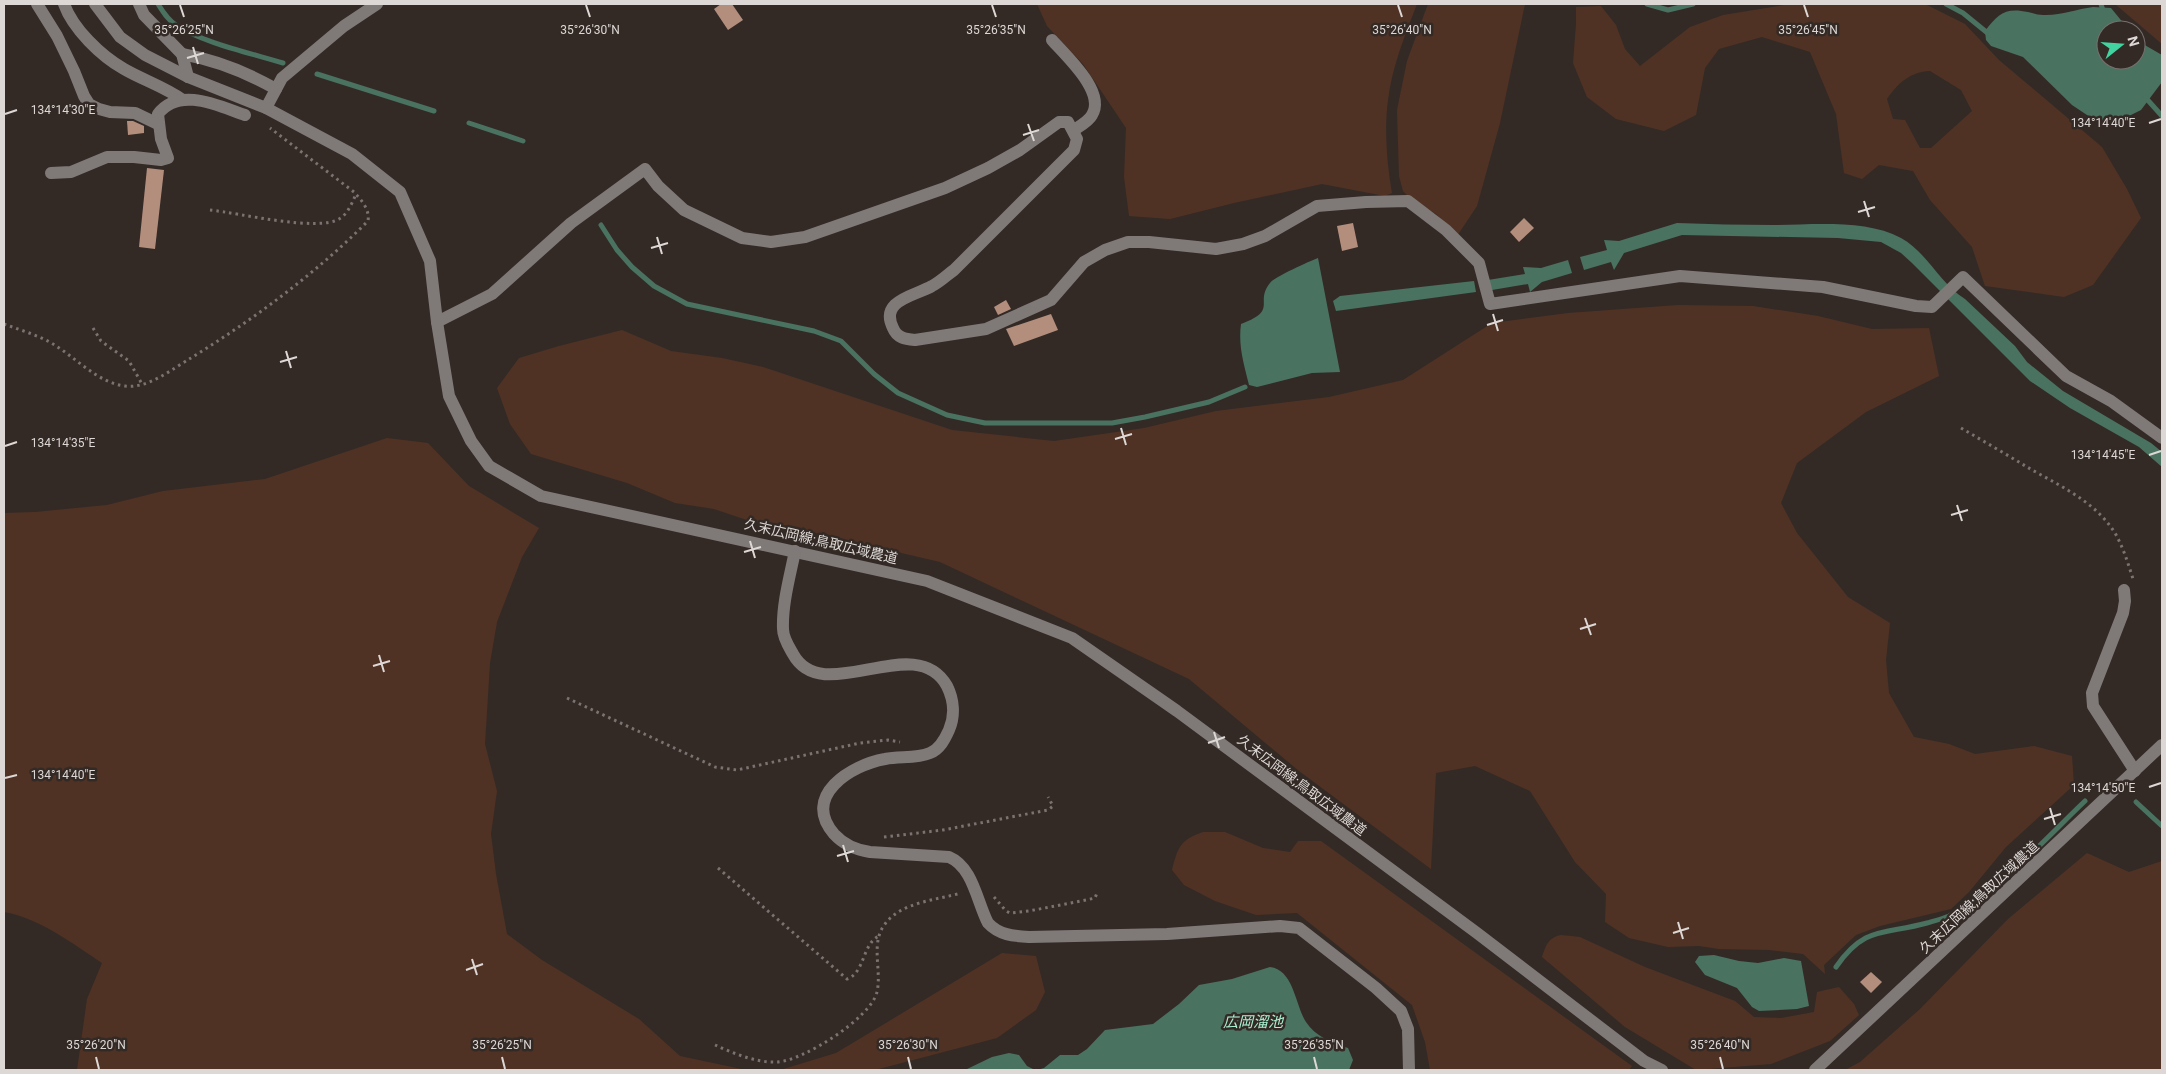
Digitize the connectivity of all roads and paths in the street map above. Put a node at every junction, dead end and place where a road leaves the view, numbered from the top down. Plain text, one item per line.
1 (37, 4) edge
2 (64, 4) edge
3 (95, 4) edge
4 (139, 4) edge
5 (377, 4) edge
6 (1052, 40) dead end
7 (182, 54) junction
8 (188, 77) junction
9 (276, 89) junction
10 (183, 100) junction
11 (262, 106) junction
12 (245, 115) dead end
13 (158, 124) junction
14 (1074, 130) junction
15 (51, 173) dead end
16 (356, 194) junction
17 (210, 210) dead end
18 (437, 322) junction
19 (4, 324) edge
20 (93, 328) dead end
21 (142, 384) junction
22 (1961, 428) dead end
23 (2162, 438) edge
24 (795, 551) junction
25 (2124, 592) joint
26 (567, 698) dead end
27 (2162, 745) edge
28 (925, 754) junction
29 (2135, 771) junction
30 (1048, 797) dead end
31 (877, 838) dead end
32 (718, 868) dead end
33 (973, 888) junction
34 (1097, 893) dead end
35 (993, 896) dead end
36 (879, 936) junction
37 (715, 1045) dead end
38 (1409, 1070) edge
39 (1662, 1070) edge
40 (1815, 1070) edge

1 - 13 street
2 - 10 street
3 - 8 street, 久末広岡線;鳥取広域農道
4 - 7 street
5 - 9 street
6 - 14 street
7 - 8 street
7 - 9 street
8 - 11 street, 久末広岡線;鳥取広域農道
9 - 11 street
10 - 12 street
10 - 13 street
11 - 16 path
11 - 18 street, 久末広岡線;鳥取広域農道
13 - 15 street
14 - 18 street
14 - 23 street
16 - 17 path
16 - 21 path
18 - 24 street, 久末広岡線;鳥取広域農道
19 - 21 path
20 - 21 path
22 - 25 path
24 - 28 street
24 - 39 street, 久末広岡線;鳥取広域農道
25 - 29 street
26 - 28 path
27 - 29 street, 久末広岡線;鳥取広域農道
28 - 33 street
29 - 40 street, 久末広岡線;鳥取広域農道
30 - 31 path
32 - 36 path
33 - 36 path
33 - 38 street
34 - 35 path
36 - 37 path

